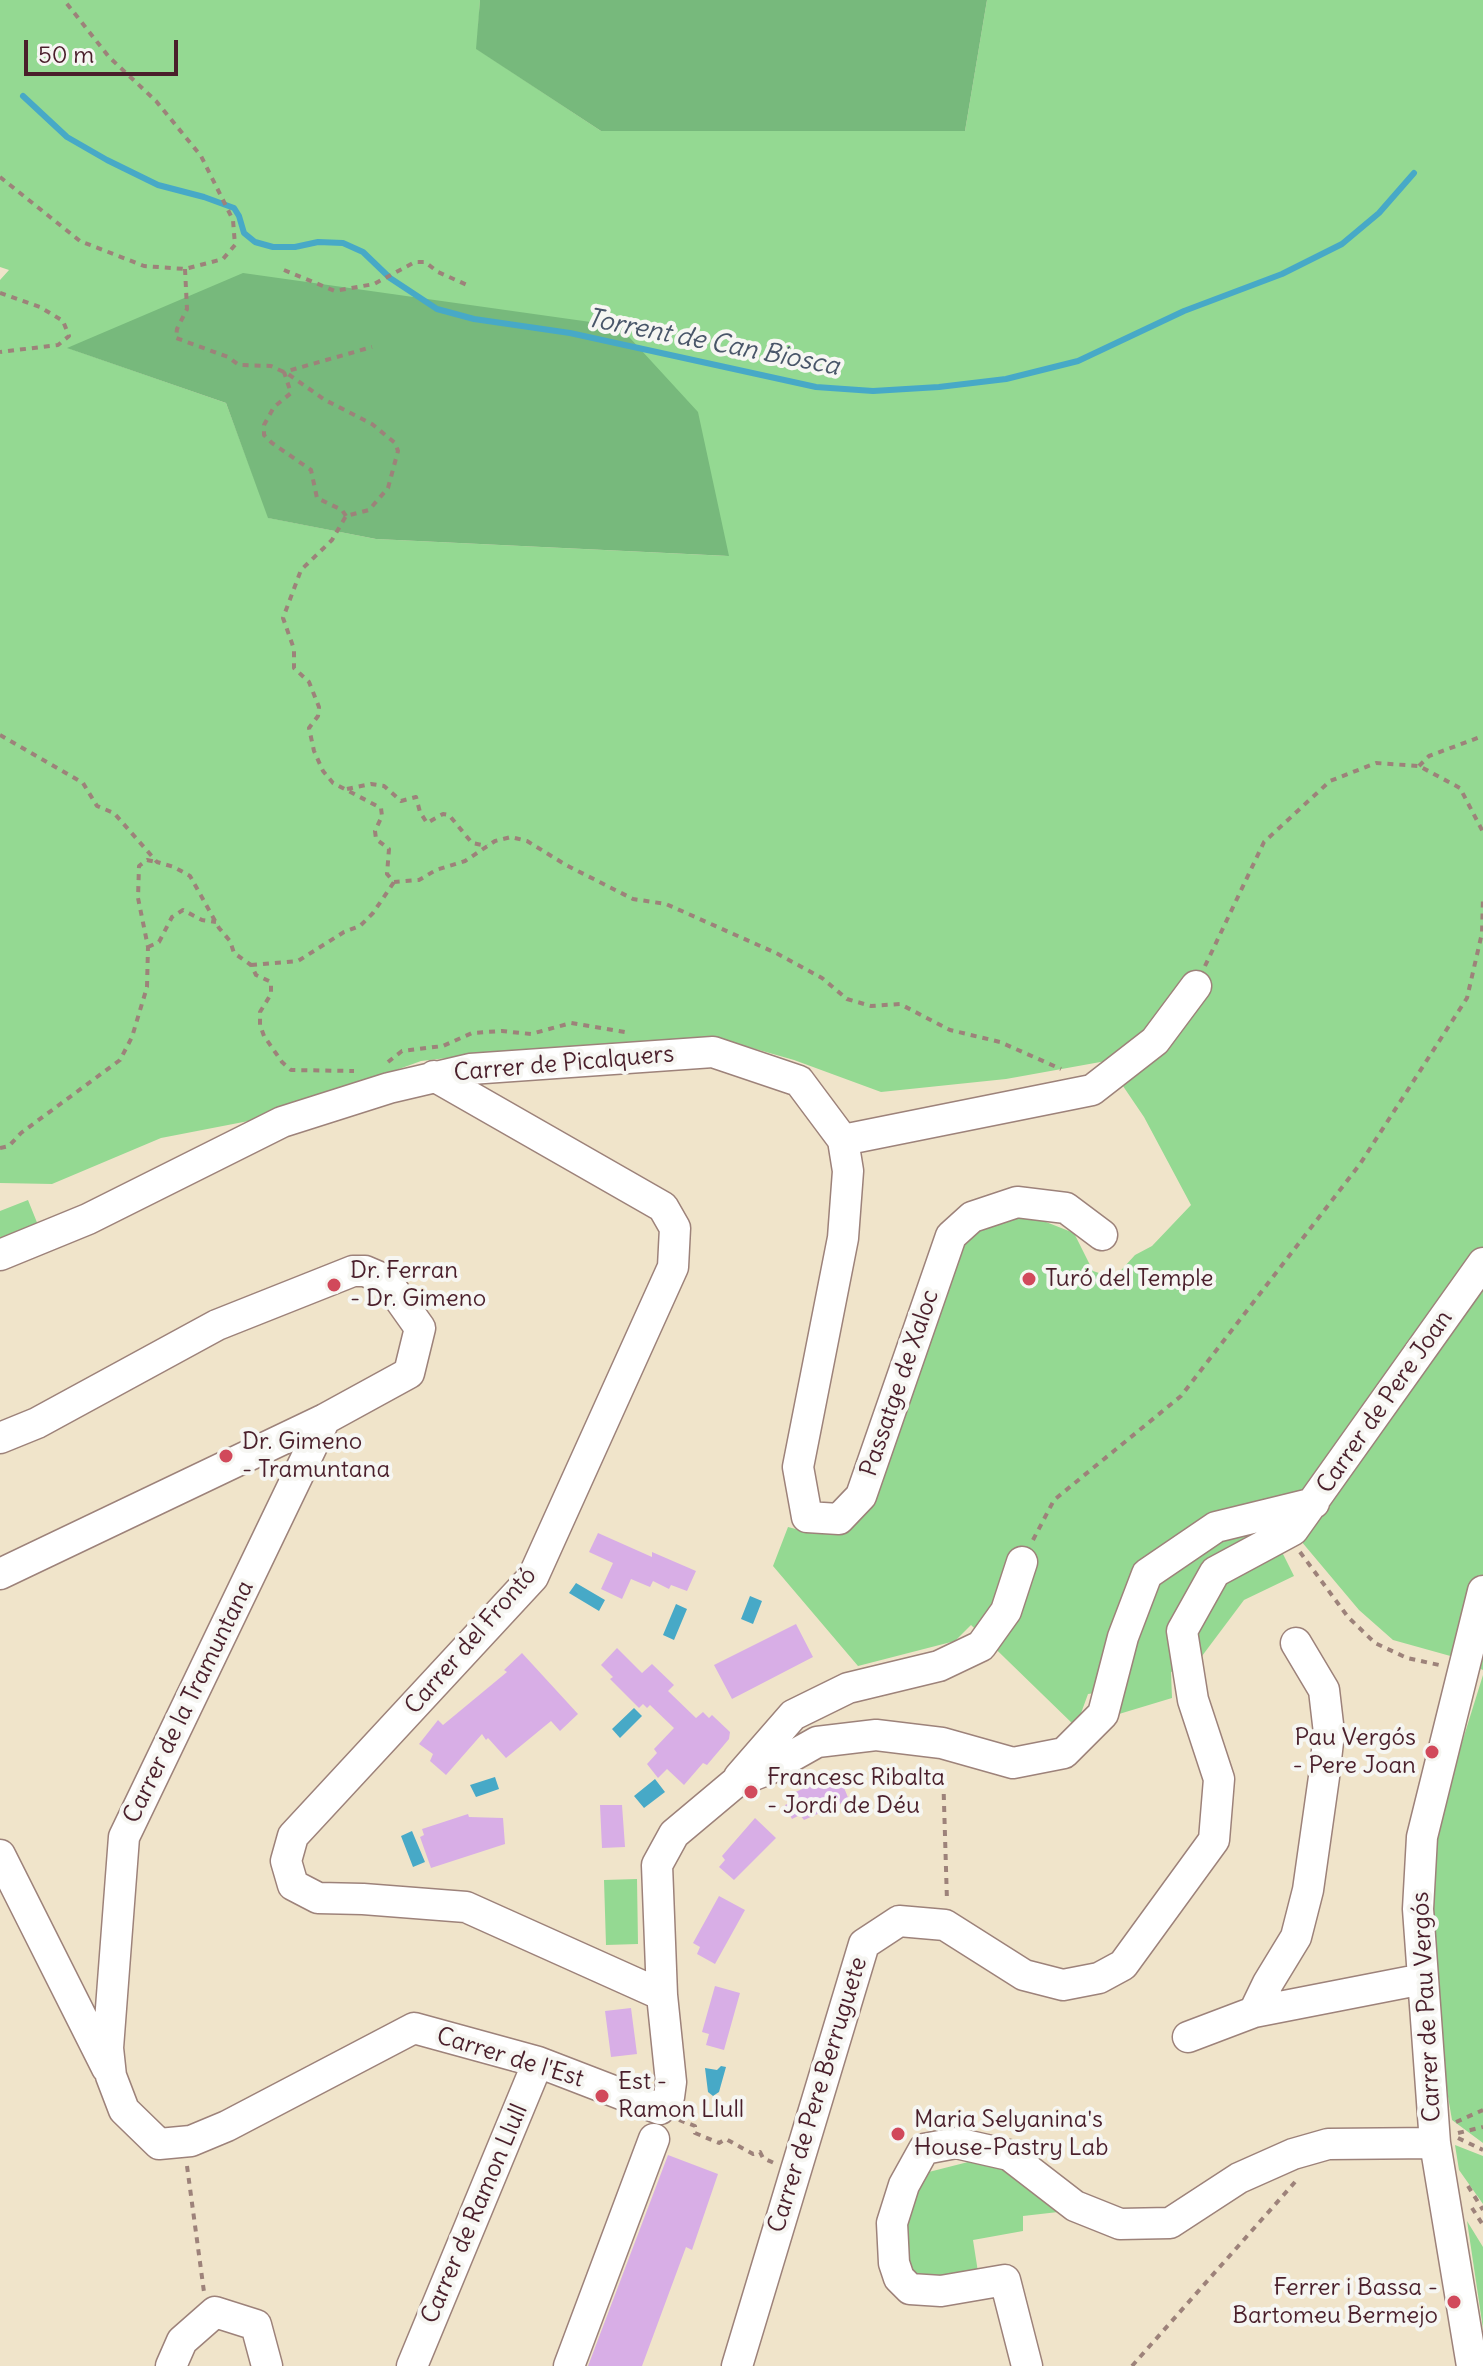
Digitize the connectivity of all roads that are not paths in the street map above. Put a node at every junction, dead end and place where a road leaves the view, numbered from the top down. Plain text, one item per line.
1 (1196, 986) road end
2 (434, 1076) junction
3 (843, 1140) junction
4 (1102, 1235) dead end
5 (0, 1255) edge
6 (1483, 1263) edge
7 (325, 1419) junction
8 (0, 1438) edge
9 (1314, 1503) junction
10 (1022, 1562) road end
11 (0, 1574) edge
12 (1483, 1591) edge
13 (1296, 1643) dead end
14 (736, 1782) junction
15 (0, 1855) edge
16 (1423, 1979) junction
17 (662, 1995) junction
18 (1254, 2012) junction
19 (1188, 2037) dead end
20 (538, 2062) junction
21 (111, 2076) junction
22 (662, 2122) junction
23 (1445, 2134) junction
24 (187, 2142) joint
25 (171, 2366) edge
26 (267, 2366) edge
27 (412, 2366) edge
28 (569, 2366) edge
29 (737, 2366) edge
30 (1027, 2366) edge
31 (1472, 2366) edge

1 - 3 street
2 - 3 street, Carrer de Picalquers
2 - 5 street, Carrer de Picalquers
2 - 17 street, Carrer del Frontó
3 - 4 street, Passatge de Xaloc
6 - 9 street, Carrer de Pere Joan
7 - 8 street
7 - 11 street
7 - 21 street, Carrer de la Tramuntana
9 - 14 street
9 - 29 street, Carrer de Pere Berruguete
10 - 14 street
12 - 16 street, Carrer de Pau Vergós
13 - 18 street
14 - 17 street
15 - 21 street
16 - 18 street
16 - 23 street, Carrer de Pau Vergós
17 - 22 street
18 - 19 street
20 - 22 street, Carrer de l'Est
20 - 24 street, Carrer de l'Est
20 - 27 street, Carrer de Ramon Llull
21 - 24 street, Carrer de la Tramuntana
22 - 28 street
23 - 30 street
23 - 31 street, Carrer de Pau Vergós
25 - 26 street

